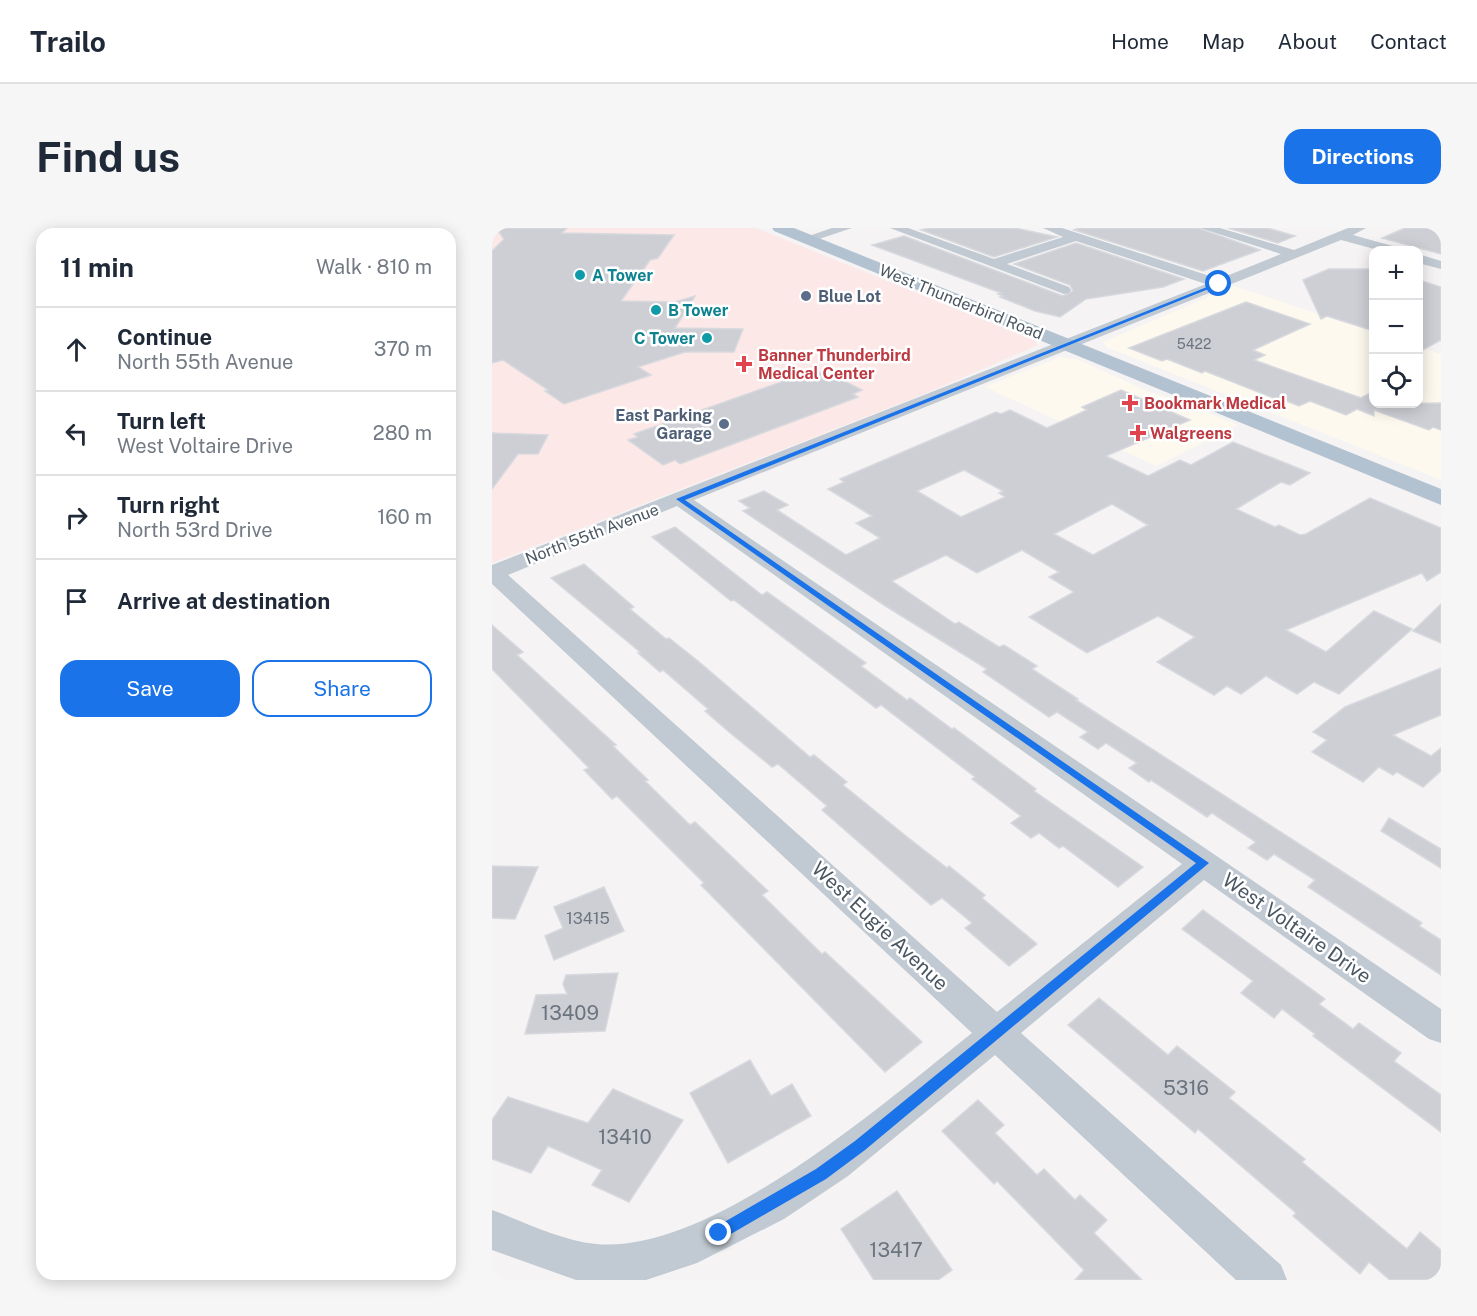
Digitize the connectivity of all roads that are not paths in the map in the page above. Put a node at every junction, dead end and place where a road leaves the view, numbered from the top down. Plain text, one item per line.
1 (780, 228) edge
2 (846, 228) edge
3 (896, 228) edge
4 (1049, 228) edge
5 (1206, 228) edge
6 (1360, 228) edge
7 (1340, 236) junction
8 (1076, 237) junction
9 (807, 239) junction
10 (1376, 246) edge
11 (1294, 254) junction
12 (1423, 259) edge
13 (993, 264) junction
14 (1441, 265) edge
15 (1219, 284) junction
16 (1064, 290) dead end
17 (1067, 345) junction
18 (1441, 498) edge
19 (680, 499) junction
20 (493, 573) edge
21 (1204, 863) junction
22 (1441, 1028) edge
23 (996, 1033) junction
24 (492, 1230) edge
25 (1266, 1280) edge

1 - 9 main road, West Thunderbird Road
2 - 9 street
3 - 13 street
4 - 8 street
5 - 11 street
6 - 7 street, North 55th Avenue
7 - 10 street
7 - 11 street, North 55th Avenue
8 - 13 street
8 - 15 street
9 - 17 main road, West Thunderbird Road
11 - 15 street, North 55th Avenue
12 - 14 street
13 - 16 street
15 - 17 street, North 55th Avenue
17 - 18 main road, West Thunderbird Road
17 - 19 street, North 55th Avenue
19 - 20 street, North 55th Avenue
19 - 21 street, West Voltaire Drive
20 - 23 street, West Eugie Avenue
21 - 22 street, West Voltaire Drive
21 - 23 street
23 - 24 street
23 - 25 street, West Eugie Avenue

